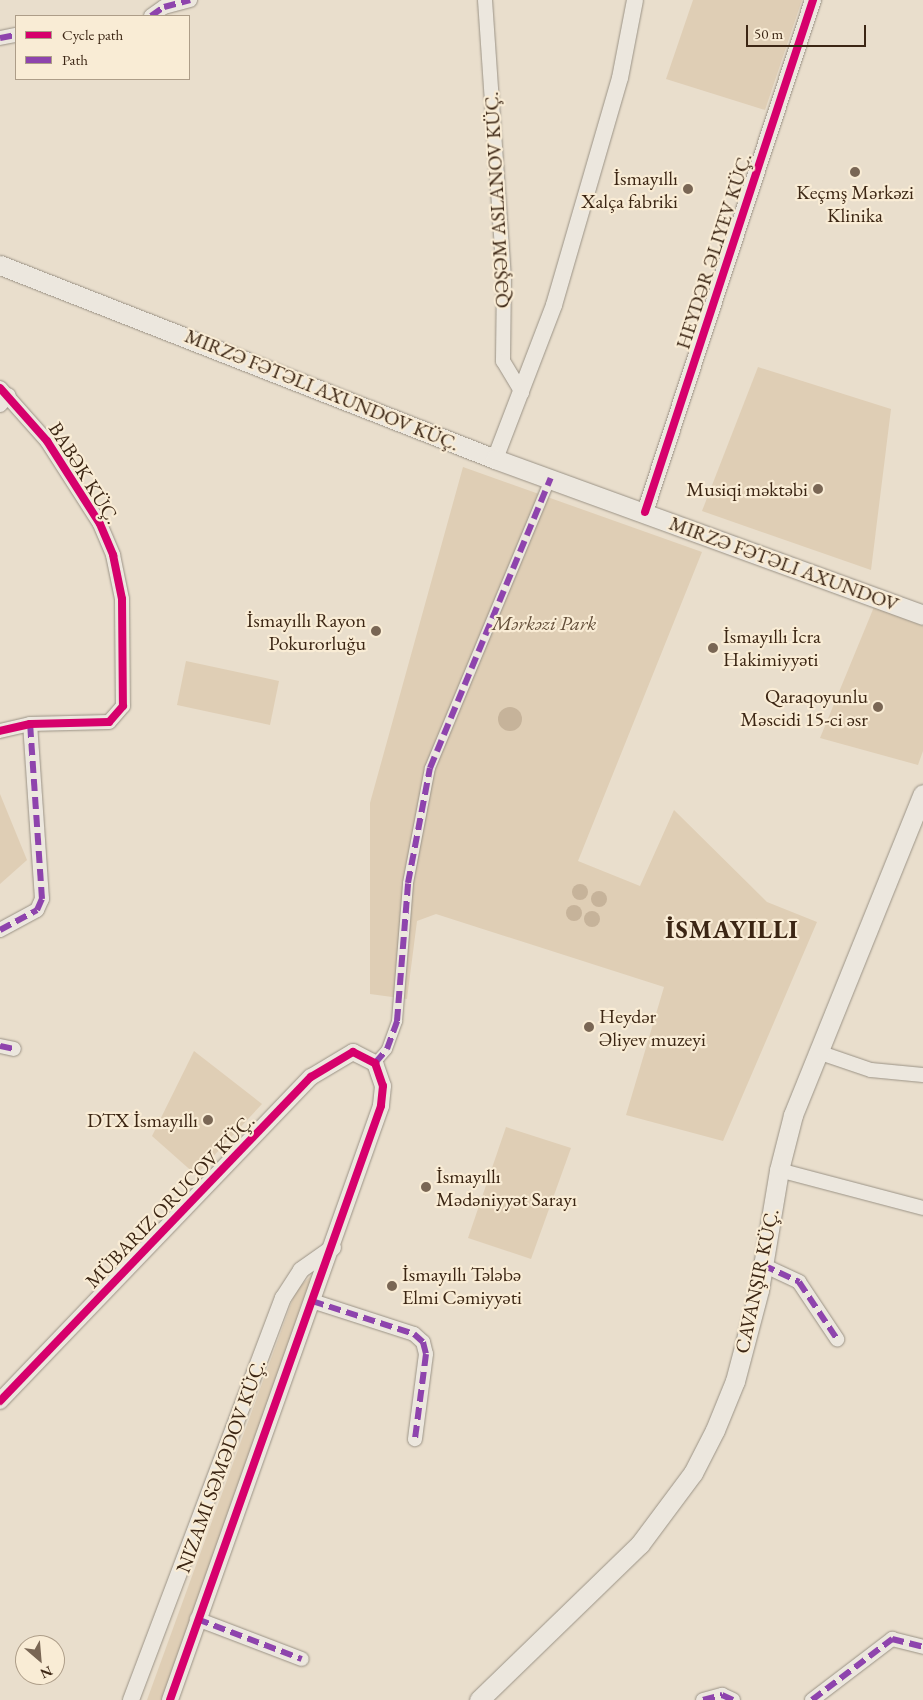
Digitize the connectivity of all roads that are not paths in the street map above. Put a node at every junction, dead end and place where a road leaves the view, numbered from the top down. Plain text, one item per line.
1 (190, 0) edge
2 (485, 0) edge
3 (635, 0) edge
4 (813, 0) edge
5 (152, 15) edge
6 (15, 35) edge
7 (0, 38) edge
8 (0, 265) edge
9 (522, 393) junction
10 (3, 396) edge
11 (495, 459) junction
12 (551, 478) junction
13 (645, 512) junction
14 (923, 615) edge
15 (30, 724) junction
16 (0, 731) edge
17 (923, 794) edge
18 (0, 930) edge
19 (818, 1052) junction
20 (375, 1063) junction
21 (923, 1075) edge
22 (779, 1170) junction
23 (923, 1208) edge
24 (333, 1248) junction
25 (763, 1265) junction
26 (312, 1301) junction
27 (837, 1338) dead end
28 (0, 1401) edge
29 (415, 1439) dead end
30 (197, 1619) junction
31 (923, 1647) edge
32 (302, 1659) dead end
33 (131, 1700) edge
34 (170, 1700) edge
35 (480, 1700) edge
36 (703, 1700) edge
37 (733, 1700) edge
38 (812, 1700) edge

1 - 5 street
2 - 9 street, QƏŞƏM ASLANOV KÜÇ.
3 - 9 street
4 - 13 street, HEYDƏR ƏLIYEV KÜÇ.
6 - 7 street
8 - 11 main road, MIRZƏ FƏTƏLI AXUNDOV KÜÇ.
9 - 11 street
10 - 15 street, BABƏK KÜÇ.
11 - 12 main road, MIRZƏ FƏTƏLI AXUNDOV KÜÇ.
12 - 13 main road, MIRZƏ FƏTƏLI AXUNDOV KÜÇ.
12 - 20 street
13 - 14 main road, MIRZƏ FƏTƏLI AXUNDOV
15 - 16 street
15 - 18 street
17 - 19 main road
19 - 21 street
19 - 22 main road
20 - 24 street
20 - 28 street, MÜBARIZ ORUCOV KÜÇ.
22 - 23 street
22 - 25 main road
24 - 26 street
24 - 33 street, NIZAMI SƏMƏDOV KÜÇ.
25 - 27 street
25 - 35 main road
26 - 29 street
26 - 30 street
30 - 32 street
30 - 34 street
31 - 38 street
36 - 37 street

